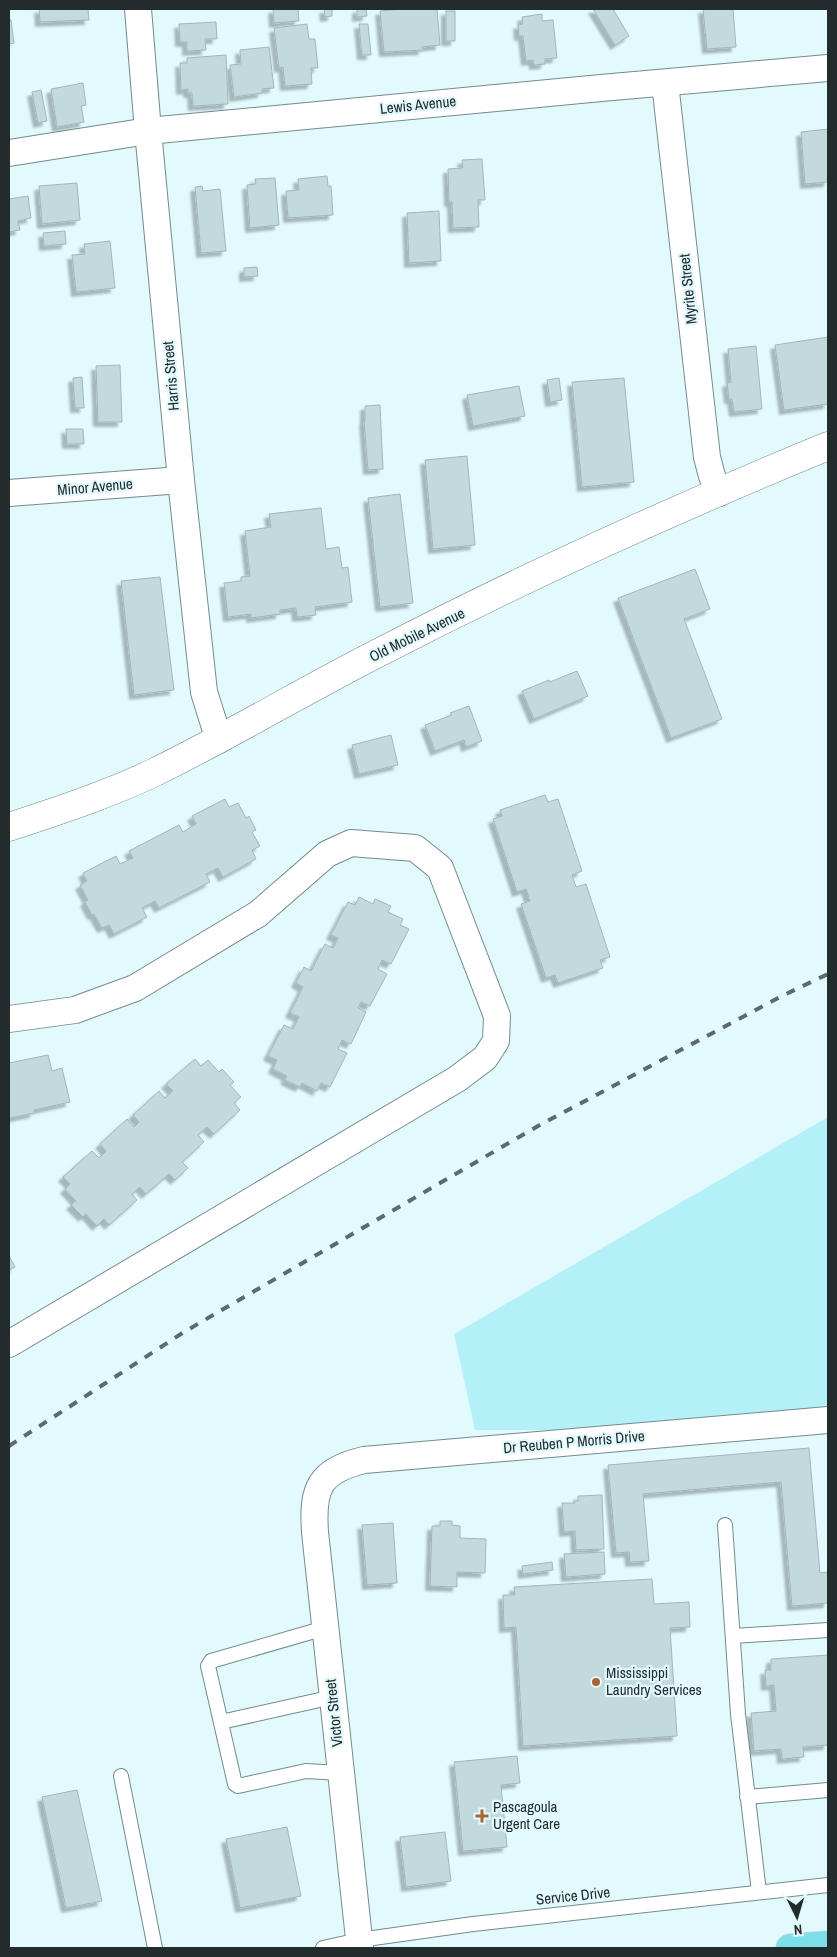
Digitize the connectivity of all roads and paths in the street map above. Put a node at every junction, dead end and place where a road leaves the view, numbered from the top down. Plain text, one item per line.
1 (138, 9) edge
2 (828, 68) edge
3 (665, 83) junction
4 (148, 131) junction
5 (9, 153) edge
6 (828, 446) edge
7 (181, 480) junction
8 (9, 493) edge
9 (719, 493) junction
10 (219, 740) junction
11 (9, 827) edge
12 (10, 1013) edge
13 (9, 1344) edge
14 (828, 1420) edge
15 (324, 1479) joint
16 (725, 1525) dead end
17 (325, 1628) junction
18 (828, 1630) edge
19 (733, 1636) junction
20 (333, 1697) junction
21 (221, 1722) junction
22 (341, 1773) junction
23 (121, 1776) dead end
24 (828, 1790) edge
25 (747, 1797) junction
26 (828, 1885) edge
27 (759, 1892) junction
28 (359, 1944) edge
29 (828, 1945) edge
30 (156, 1948) edge
31 (323, 1948) edge
32 (790, 1948) edge

1 - 4 street, Harris Street
2 - 3 street, Lewis Avenue
3 - 4 street, Lewis Avenue
3 - 9 street, Myrite Street
4 - 5 street, Lewis Avenue
4 - 7 street, Harris Street
6 - 9 main road, Old Mobile Avenue
7 - 8 street, Minor Avenue
7 - 10 street, Harris Street
9 - 10 main road, Old Mobile Avenue
10 - 11 main road, Old Mobile Avenue
12 - 13 street
14 - 15 street, Dr Reuben P Morris Drive
15 - 17 street, Victor Street
16 - 19 lane
17 - 20 street, Victor Street
17 - 21 lane
18 - 19 lane
19 - 25 lane
20 - 21 lane
20 - 22 street, Victor Street
21 - 22 lane
22 - 28 street, Victor Street
23 - 30 lane
24 - 25 lane
25 - 27 lane
26 - 27 lane, Service Drive
27 - 28 lane, Service Drive
28 - 31 lane, Service Drive
29 - 32 main road

